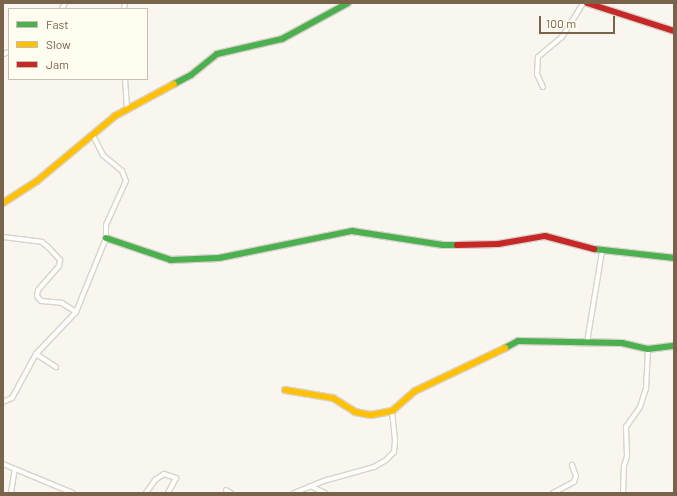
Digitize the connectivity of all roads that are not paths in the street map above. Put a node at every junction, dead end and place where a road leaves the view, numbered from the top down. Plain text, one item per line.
1 (348, 3) edge
2 (583, 3) edge
3 (587, 3) edge
4 (674, 32) edge
5 (124, 80) edge
6 (543, 87) dead end
7 (127, 110) junction
8 (93, 135) junction
9 (3, 203) edge
10 (3, 237) edge
11 (106, 238) junction
12 (602, 251) junction
13 (674, 260) edge
14 (76, 312) junction
15 (587, 342) junction
16 (674, 346) edge
17 (648, 349) junction
18 (36, 354) junction
19 (56, 367) dead end
20 (285, 390) dead end
21 (3, 402) edge
22 (392, 411) junction
23 (3, 464) edge
24 (572, 465) dead end
25 (15, 469) junction
26 (310, 486) junction
27 (226, 490) dead end
28 (11, 493) edge
29 (73, 493) edge
30 (146, 493) edge
31 (168, 493) edge
32 (231, 493) edge
33 (294, 493) edge
34 (325, 493) edge
35 (553, 493) edge
36 (622, 493) edge

1 - 7 street
2 - 6 street
3 - 4 street
5 - 7 street
7 - 8 street
8 - 9 street
8 - 11 street
10 - 14 street
11 - 12 street
11 - 14 street
12 - 13 street
12 - 15 street
14 - 18 street
15 - 17 street
15 - 22 street
16 - 17 street
17 - 36 street
18 - 19 street
18 - 21 street
20 - 22 street
22 - 26 street
23 - 25 street
24 - 35 street
25 - 28 street
25 - 29 street
26 - 33 street
26 - 34 street
27 - 32 street
30 - 31 street

